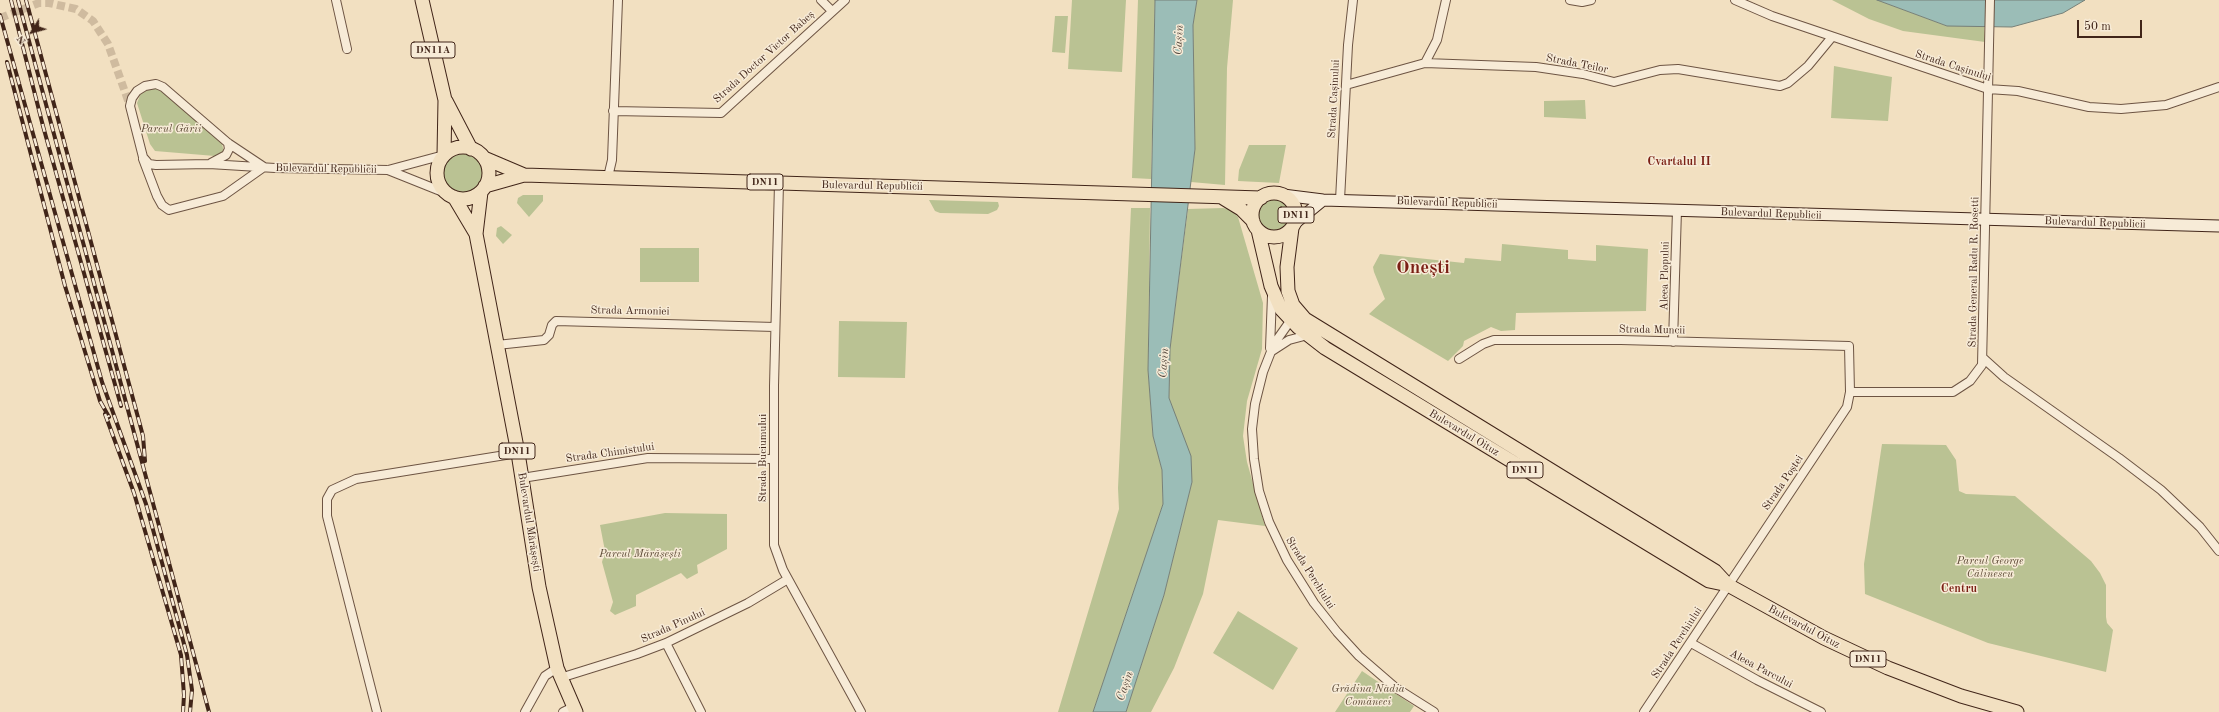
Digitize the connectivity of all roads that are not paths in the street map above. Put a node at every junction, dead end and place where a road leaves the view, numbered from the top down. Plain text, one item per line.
1 (336, 0) edge
2 (422, 0) edge
3 (618, 0) edge
4 (821, 0) edge
5 (845, 0) edge
6 (1353, 0) edge
7 (1446, 0) edge
8 (1570, 0) edge
9 (1590, 0) edge
10 (1735, 0) edge
11 (1990, 0) edge
12 (832, 12) junction
13 (1832, 37) junction
14 (347, 49) dead end
15 (1425, 63) junction
16 (1346, 85) junction
17 (2219, 87) edge
18 (1988, 90) junction
19 (445, 100) junction
20 (613, 111) junction
21 (228, 142) junction
22 (470, 149) junction
23 (444, 155) junction
24 (143, 157) junction
25 (484, 158) junction
26 (209, 164) junction
27 (264, 167) junction
28 (388, 170) junction
29 (524, 175) junction
30 (608, 177) junction
31 (779, 183) junction
32 (483, 189) junction
33 (451, 195) junction
34 (1283, 195) junction
35 (1221, 197) junction
36 (1261, 198) junction
37 (1323, 200) junction
38 (1340, 200) junction
39 (1677, 210) junction
40 (1986, 220) junction
41 (1256, 226) junction
42 (1294, 226) junction
43 (2219, 226) edge
44 (476, 234) junction
45 (1271, 286) junction
46 (1294, 316) junction
47 (775, 327) junction
48 (1308, 336) junction
49 (1333, 336) junction
50 (1673, 342) junction
51 (497, 345) junction
52 (1849, 346) joint
53 (1325, 348) junction
54 (1270, 353) junction
55 (1983, 358) junction
56 (1459, 359) dead end
57 (1850, 392) junction
58 (1481, 427) junction
59 (1474, 439) junction
60 (518, 453) junction
61 (773, 459) junction
62 (522, 478) junction
63 (2219, 551) edge
64 (788, 579) junction
65 (1728, 584) junction
66 (666, 642) junction
67 (1691, 642) junction
68 (559, 673) junction
69 (571, 710) edge
70 (377, 712) edge
71 (525, 712) edge
72 (701, 712) edge
73 (861, 712) edge
74 (1434, 712) edge
75 (1644, 712) edge
76 (1821, 712) edge
77 (2018, 712) edge

1 - 14 street
2 - 19 main road, DN11A
3 - 20 street
4 - 12 street, Strada Doctor Victor Babeș
5 - 12 street, Strada Doctor Victor Babeș
6 - 16 street, Strada Cașinului
7 - 15 street
8 - 9 street
10 - 13 street, Strada Cașinului
11 - 18 street, Strada General Radu R. Rosetti
12 - 20 street, Strada Doctor Victor Babeș
13 - 15 street, Strada Teilor
13 - 18 street, Strada Cașinului
15 - 16 street, Strada Teilor
16 - 38 street, Strada Cașinului
17 - 18 street, Strada Cașinului
18 - 40 street, Strada General Radu R. Rosetti
19 - 22 main road, DN11A
19 - 23 main road
20 - 30 street
21 - 24 street, Bulevardul Republicii
21 - 26 street
21 - 27 street, Bulevardul Republicii
22 - 23 main road
22 - 25 main road, DN11
23 - 28 street, Bulevardul Republicii
23 - 33 main road, DN11
24 - 26 street, Bulevardul Republicii
24 - 27 street, Bulevardul Republicii
25 - 29 main road, DN11
25 - 32 main road, DN11
26 - 27 street, Bulevardul Republicii
27 - 28 street, Bulevardul Republicii
28 - 33 street, Bulevardul Republicii
29 - 30 main road, Bulevardul Republicii / DN11
29 - 32 main road, DN11
30 - 31 main road, Bulevardul Republicii / DN11
31 - 35 main road, Bulevardul Republicii / DN11
31 - 47 street, Strada Buciumului
32 - 33 main road, DN11
32 - 44 main road, Bulevardul Mărășești / DN11
33 - 44 main road, Bulevardul Mărășești / DN11
34 - 36 main road, DN11
34 - 37 street, Bulevardul Republicii
34 - 42 main road, DN11
35 - 36 main road, Bulevardul Republicii / DN11
35 - 41 main road, Bulevardul Republicii / DN11
36 - 41 main road, DN11
37 - 38 street, Bulevardul Republicii
37 - 42 street
38 - 39 street, Bulevardul Republicii
39 - 40 street, Bulevardul Republicii
39 - 50 street, Aleea Plopului
40 - 43 street, Bulevardul Republicii
40 - 55 street, Strada General Radu R. Rosetti
41 - 42 main road, DN11
41 - 45 main road, Bulevardul Oituz / DN11
42 - 46 main road, Bulevardul Oituz / DN11
44 - 51 main road, Bulevardul Mărășești / DN11
45 - 46 main road, Bulevardul Oituz / DN11
45 - 54 street, Strada Perchiului
46 - 48 main road, Bulevardul Oituz / DN11
46 - 49 main road, Bulevardul Oituz / DN11
46 - 54 street, Strada Perchiului
47 - 51 street, Strada Armoniei
47 - 61 street, Strada Buciumului
48 - 53 main road, Bulevardul Oituz / DN11
48 - 54 street
49 - 53 main road
49 - 58 main road, Bulevardul Oituz / DN11
50 - 52 street, Strada Muncii
50 - 56 street, Strada Muncii
51 - 60 main road, Bulevardul Mărășești / DN11
52 - 57 street, Strada Poștei
53 - 59 main road, Bulevardul Oituz / DN11
54 - 74 street, Strada Perchiului
55 - 57 street
55 - 63 street, Strada General Radu R. Rosetti
57 - 65 street, Strada Poștei
58 - 59 street, Bulevardul Oituz
58 - 65 main road, Bulevardul Oituz / DN11
59 - 65 main road, Bulevardul Oituz / DN11
60 - 62 main road, Bulevardul Mărășești / DN11
60 - 70 street
61 - 62 street, Strada Chimistului
61 - 64 street, Strada Buciumului
62 - 68 main road, Bulevardul Mărășești / DN11
64 - 66 street, Strada Pinului
64 - 73 street, Strada Buciumului
65 - 67 street, Strada Perchiului
65 - 77 main road, Bulevardul Oituz / DN11
66 - 68 street, Strada Pinului
66 - 72 street
67 - 75 street, Strada Perchiului
67 - 76 street, Aleea Parcului
68 - 69 main road, Bulevardul Mărășești / DN11
68 - 71 street

